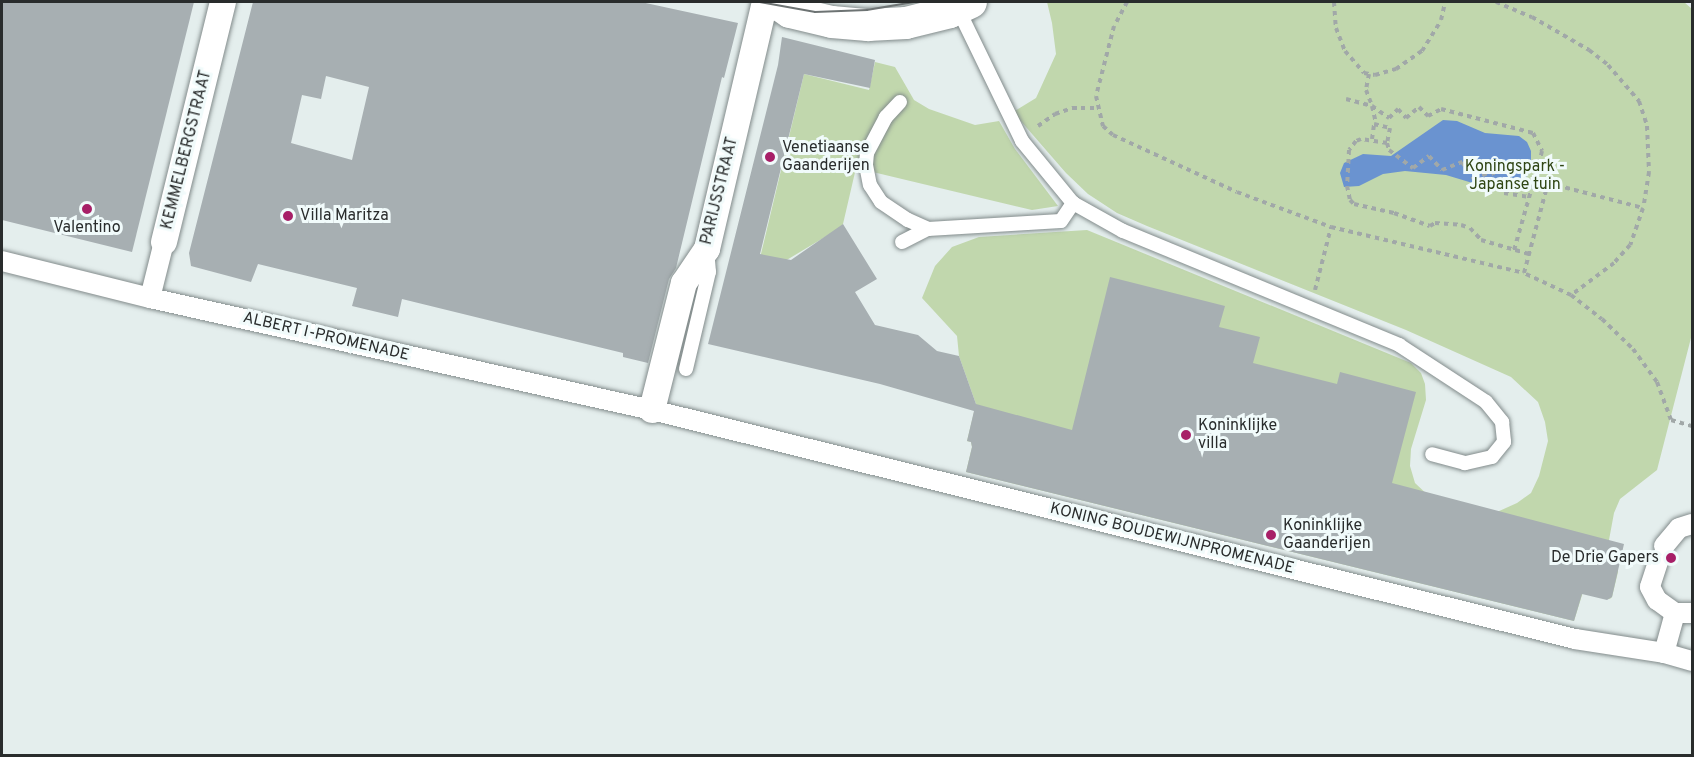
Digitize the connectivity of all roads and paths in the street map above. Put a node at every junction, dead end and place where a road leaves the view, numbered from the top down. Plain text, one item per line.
1 (223, 2) edge
2 (765, 2) edge
3 (775, 2) edge
4 (1127, 2) edge
5 (1334, 2) edge
6 (1445, 2) edge
7 (1496, 2) edge
8 (964, 5) edge
9 (1369, 74) junction
10 (1346, 99) dead end
11 (900, 102) dead end
12 (1371, 106) junction
13 (1098, 108) junction
14 (1376, 124) junction
15 (1372, 139) junction
16 (1022, 141) junction
17 (1387, 143) junction
18 (1528, 197) junction
19 (1073, 203) junction
20 (1643, 208) junction
21 (1330, 227) junction
22 (928, 230) junction
23 (164, 242) joint
24 (902, 242) dead end
25 (707, 249) junction
26 (1514, 250) junction
27 (1529, 254) junction
28 (2, 261) edge
29 (1524, 273) junction
30 (1571, 295) junction
31 (150, 298) junction
32 (1310, 308) junction
33 (686, 369) dead end
34 (652, 410) junction
35 (1692, 426) edge
36 (1432, 454) dead end
37 (1692, 524) edge
38 (1684, 613) edge
39 (1665, 653) junction
40 (1692, 661) edge

1 - 23 street, KEMMELBERGSTRAAT
2 - 25 street, PARIJSSTRAAT
3 - 8 street
4 - 13 path
5 - 9 path
6 - 9 path
7 - 20 path
8 - 16 lane
9 - 12 path
10 - 12 path
11 - 22 lane
12 - 14 path
12 - 18 path
13 - 16 path
13 - 21 path
14 - 15 path
14 - 17 path
15 - 17 path
15 - 26 path
16 - 19 lane
17 - 18 path
18 - 26 path
19 - 22 lane
19 - 32 lane
20 - 27 path
20 - 30 path
21 - 29 path
21 - 32 path
22 - 24 lane
23 - 31 street, KEMMELBERGSTRAAT
25 - 33 lane
25 - 34 street, PARIJSSTRAAT
26 - 27 path
27 - 29 path
28 - 31 street, ALBERT I-PROMENADE
29 - 30 path
30 - 35 path
31 - 34 street, ALBERT I-PROMENADE
32 - 36 lane
34 - 39 street, KONING BOUDEWIJNPROMENADE
37 - 38 street
38 - 39 street
39 - 40 street, KONING BOUDEWIJNPROMENADE

